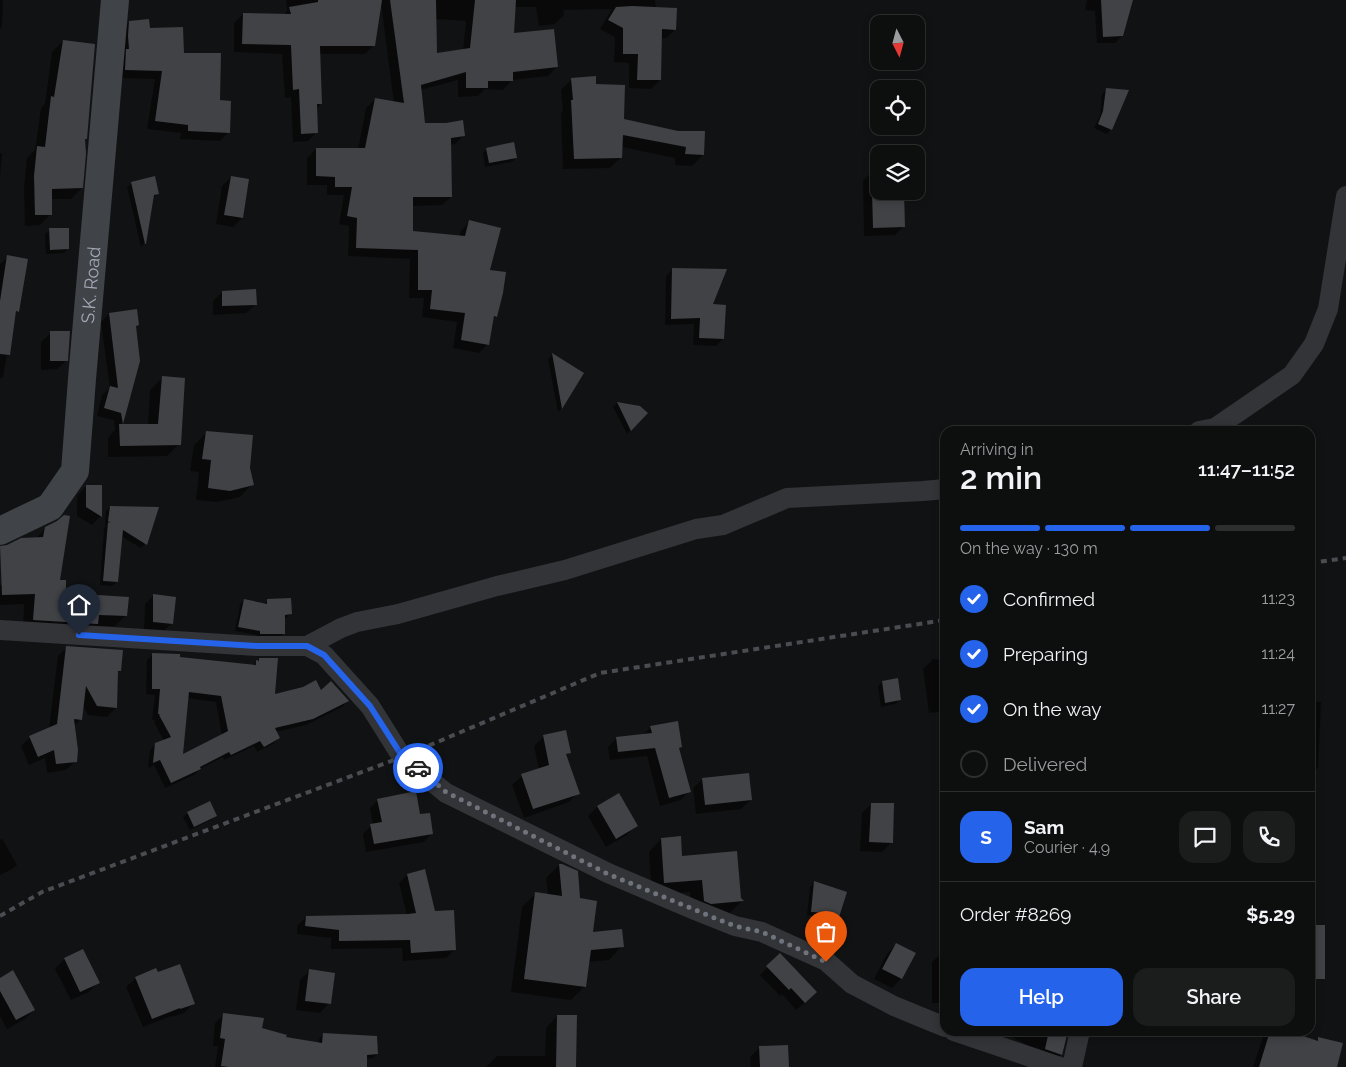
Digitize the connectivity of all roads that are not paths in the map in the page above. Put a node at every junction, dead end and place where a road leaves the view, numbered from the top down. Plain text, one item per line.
1 (115, 0) edge
2 (1346, 196) edge
3 (1218, 426) edge
4 (940, 489) edge
5 (0, 531) edge
6 (0, 630) edge
7 (307, 646) junction
8 (940, 1026) edge
9 (969, 1036) edge
10 (1079, 1036) edge
11 (1060, 1067) edge
12 (1072, 1067) edge

1 - 5 main road, S.K. Road
2 - 3 street
4 - 7 street
6 - 7 street
7 - 8 street
9 - 11 street
10 - 12 street

